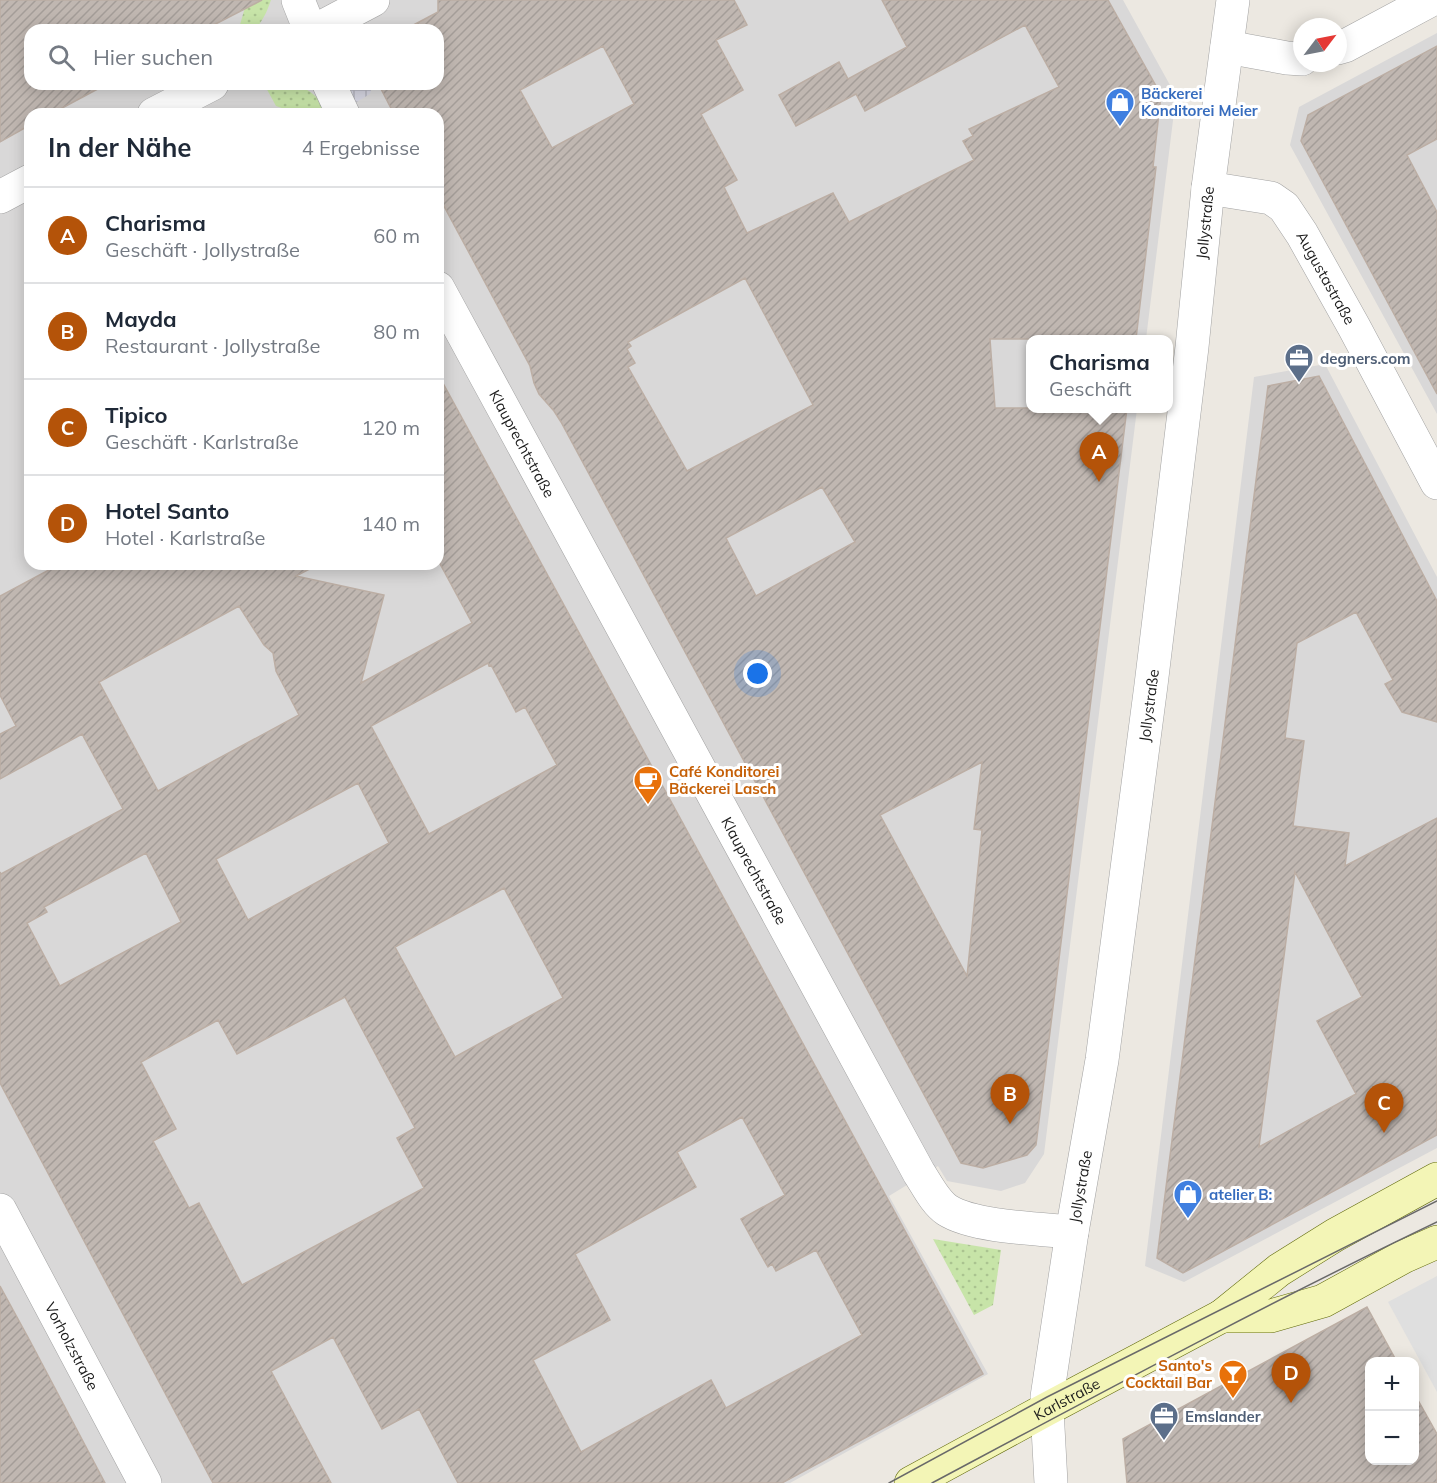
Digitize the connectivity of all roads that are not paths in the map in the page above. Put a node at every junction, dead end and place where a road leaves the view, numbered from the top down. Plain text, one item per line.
1 (298, 0) edge
2 (373, 0) edge
3 (1233, 0) edge
4 (1431, 0) edge
5 (308, 24) edge
6 (327, 24) edge
7 (1347, 45) edge
8 (1227, 47) junction
9 (1293, 58) edge
10 (200, 90) edge
11 (332, 90) edge
12 (166, 108) edge
13 (340, 108) edge
14 (24, 184) edge
15 (1208, 188) junction
16 (0, 197) edge
17 (444, 299) edge
18 (1437, 483) edge
19 (1437, 1179) edge
20 (0, 1210) edge
21 (1072, 1232) junction
22 (1437, 1242) edge
23 (1222, 1316) junction
24 (1047, 1409) junction
25 (145, 1483) edge
26 (910, 1483) edge
27 (1051, 1483) edge

1 - 5 street
2 - 6 street
3 - 8 street, Jollystraße
4 - 7 street
8 - 9 street
8 - 15 street, Jollystraße
10 - 12 street
11 - 13 street
14 - 16 street
15 - 18 street, Augustastraße
15 - 21 street, Jollystraße
17 - 21 street, Klauprechtstraße
19 - 23 main road, Karlstraße
20 - 25 street, Vorholzstraße
21 - 24 street, Jollystraße
22 - 23 main road, Karlstraße
23 - 24 main road, Karlstraße
24 - 26 main road, Karlstraße
24 - 27 street, Jollystraße

